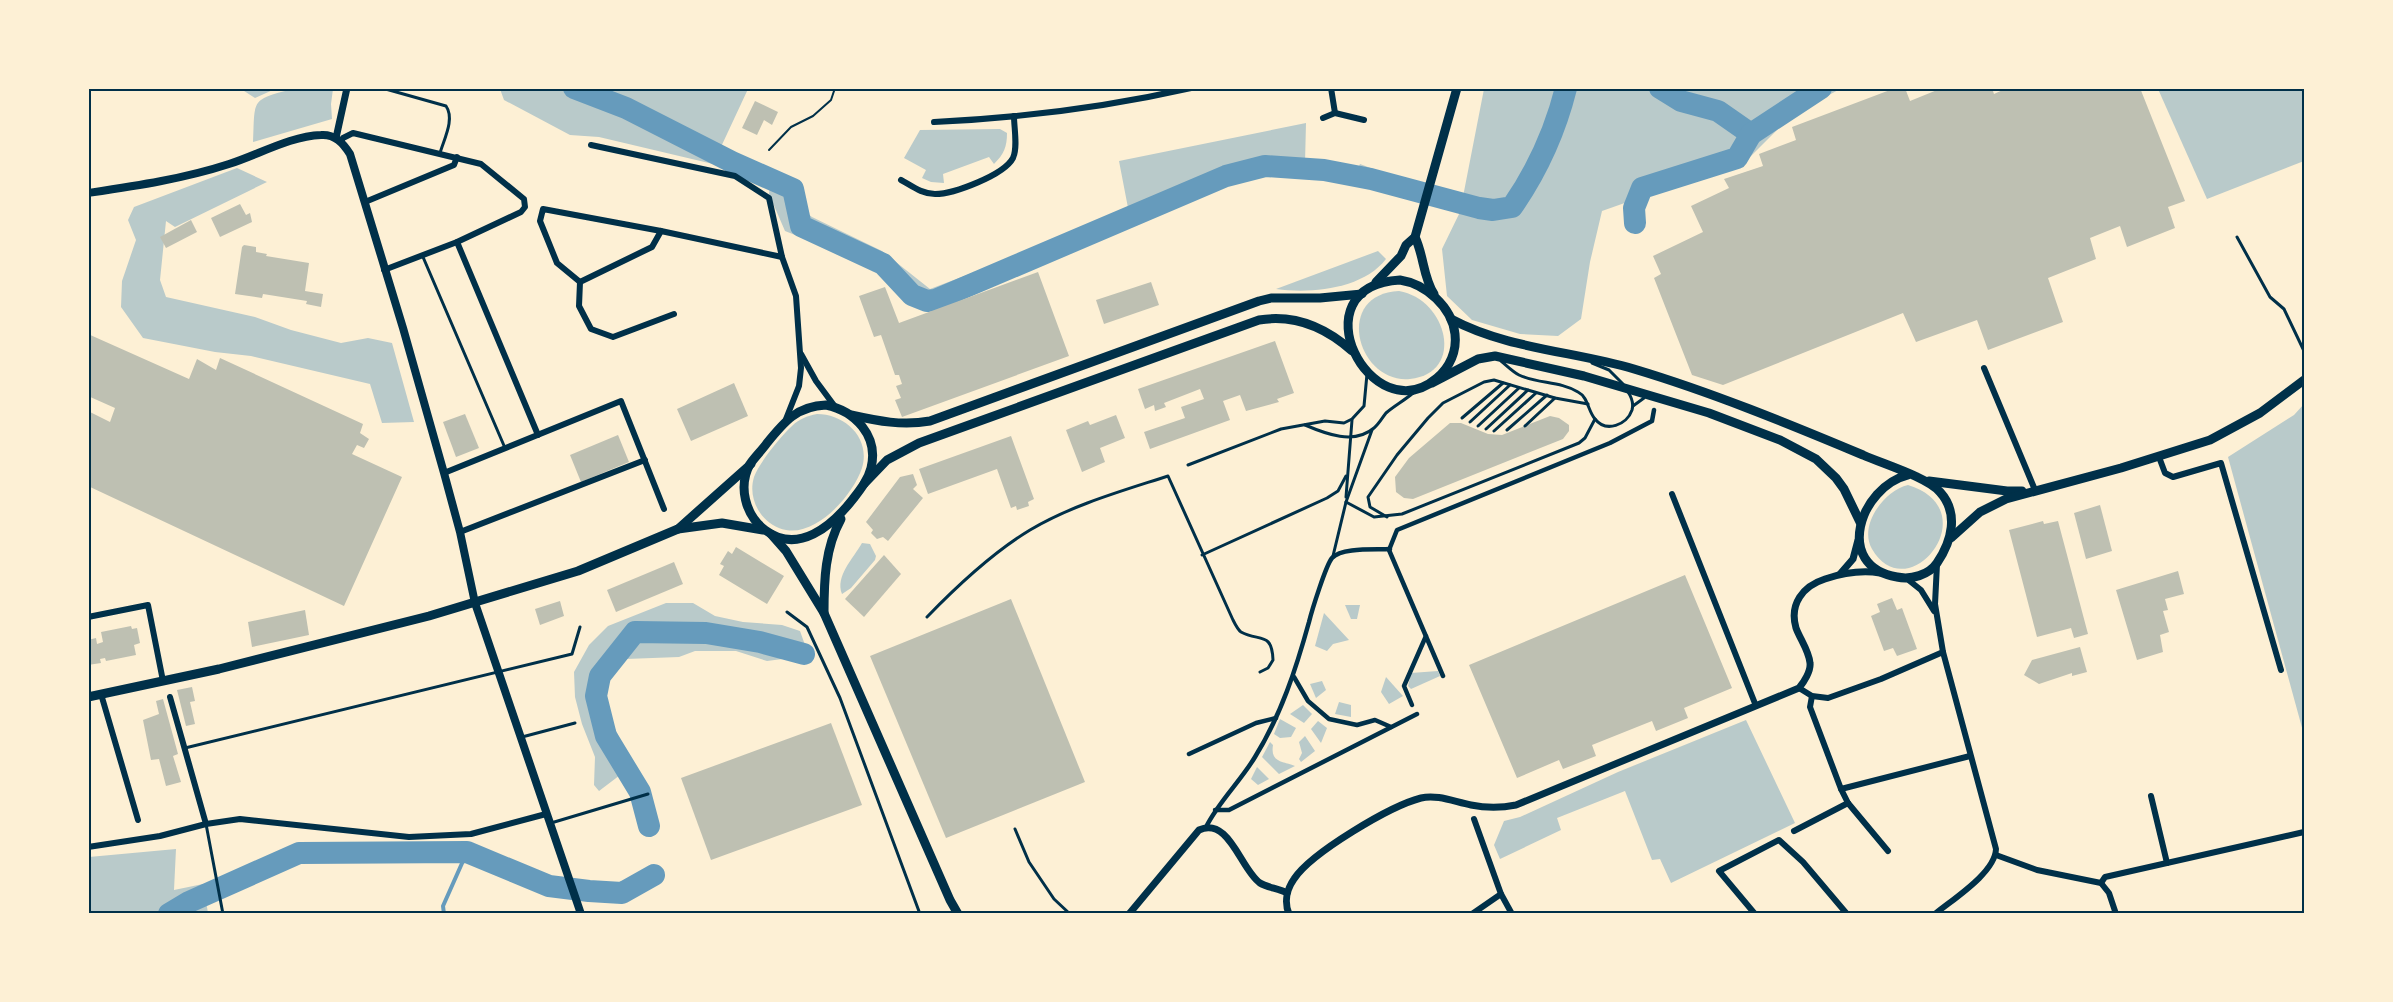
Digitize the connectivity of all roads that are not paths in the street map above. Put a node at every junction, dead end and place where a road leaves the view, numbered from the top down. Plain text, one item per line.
1 (347, 88) edge
2 (382, 88) edge
3 (1191, 88) edge
4 (1331, 88) edge
5 (1457, 88) edge
6 (1335, 113) junction
7 (1014, 116) junction
8 (1323, 118) dead end
9 (1364, 120) dead end
10 (934, 122) dead end
11 (338, 140) junction
12 (591, 145) dead end
13 (440, 153) junction
14 (457, 157) junction
15 (902, 180) dead end
16 (88, 193) edge
17 (365, 202) junction
18 (661, 231) junction
19 (1415, 237) junction
20 (2237, 237) dead end
21 (457, 242) junction
22 (422, 255) junction
23 (782, 257) junction
24 (384, 270) junction
25 (580, 282) junction
26 (1366, 291) junction
27 (1438, 300) junction
28 (674, 314) dead end
29 (1450, 319) junction
30 (799, 350) junction
31 (1352, 351) junction
32 (2304, 351) edge
33 (1495, 356) junction
34 (1569, 356) junction
35 (1984, 368) dead end
36 (1367, 372) junction
37 (2304, 380) edge
38 (1503, 382) junction
39 (1432, 383) junction
40 (1510, 385) junction
41 (1421, 387) junction
42 (1519, 388) junction
43 (1626, 388) junction
44 (1528, 390) junction
45 (1536, 393) junction
46 (1547, 395) junction
47 (1654, 396) junction
48 (1555, 398) junction
49 (1588, 404) junction
50 (1633, 406) junction
51 (836, 408) junction
52 (1654, 410) dead end
53 (851, 415) junction
54 (1462, 418) dead end
55 (786, 419) junction
56 (1353, 419) junction
57 (1595, 419) junction
58 (1470, 422) dead end
59 (1304, 425) junction
60 (1478, 426) dead end
61 (1525, 426) dead end
62 (1486, 429) dead end
63 (1372, 430) junction
64 (1507, 430) dead end
65 (1494, 431) dead end
66 (538, 435) junction
67 (1350, 437) junction
68 (505, 448) junction
69 (2159, 457) junction
70 (645, 460) junction
71 (751, 464) junction
72 (1188, 465) dead end
73 (444, 473) junction
74 (1908, 475) junction
75 (1346, 476) junction
76 (1926, 480) junction
77 (864, 484) junction
78 (2035, 490) junction
79 (1672, 494) dead end
80 (1346, 502) junction
81 (848, 506) junction
82 (664, 510) dead end
83 (1387, 517) junction
84 (1860, 522) junction
85 (678, 529) junction
86 (460, 532) junction
87 (768, 532) junction
88 (1859, 540) junction
89 (1950, 540) junction
90 (1390, 549) junction
91 (1202, 555) junction
92 (1332, 558) junction
93 (1937, 563) junction
94 (1840, 574) junction
95 (1885, 574) junction
96 (1906, 578) junction
97 (475, 603) junction
98 (788, 612) dead end
99 (824, 613) junction
100 (88, 617) edge
101 (927, 617) dead end
102 (1936, 617) junction
103 (580, 627) dead end
104 (1426, 636) junction
105 (1943, 652) junction
106 (2281, 670) dead end
107 (499, 672) junction
108 (1260, 672) dead end
109 (1443, 676) dead end
110 (1293, 677) junction
111 (163, 681) junction
112 (1799, 688) junction
113 (101, 694) junction
114 (1812, 696) junction
115 (88, 697) edge
116 (170, 697) dead end
117 (1412, 705) dead end
118 (1756, 706) junction
119 (1417, 714) dead end
120 (1276, 718) junction
121 (575, 723) dead end
122 (1391, 727) junction
123 (520, 738) junction
124 (185, 748) junction
125 (1189, 754) dead end
126 (1970, 756) junction
127 (1841, 789) junction
128 (648, 794) dead end
129 (2151, 796) dead end
130 (1848, 803) junction
131 (1215, 810) junction
132 (548, 819) junction
133 (1474, 819) dead end
134 (138, 820) dead end
135 (206, 824) junction
136 (1206, 827) junction
137 (1015, 829) dead end
138 (1794, 831) dead end
139 (2304, 831) edge
140 (88, 847) edge
141 (1888, 851) dead end
142 (1996, 855) junction
143 (2167, 863) junction
144 (2102, 883) junction
145 (1287, 893) junction
146 (1501, 894) junction
147 (950, 900) junction
148 (223, 914) edge
149 (581, 914) edge
150 (920, 914) edge
151 (951, 914) edge
152 (958, 914) edge
153 (1070, 914) edge
154 (1129, 914) edge
155 (1289, 914) edge
156 (1472, 914) edge
157 (1512, 914) edge
158 (1755, 914) edge
159 (1847, 914) edge
160 (1935, 914) edge
161 (2116, 914) edge

1 - 11 street
2 - 13 lane
3 - 7 street
4 - 6 street
5 - 19 main road
6 - 8 street
6 - 9 street
7 - 10 street
7 - 15 street
11 - 13 street
11 - 16 main road
11 - 17 main road
12 - 23 street
13 - 14 street
14 - 17 street
14 - 21 street
17 - 24 main road
18 - 23 street
18 - 25 street
18 - 25 street
19 - 26 main road
19 - 27 main road
20 - 32 lane
21 - 22 street
21 - 66 street
22 - 24 street
22 - 68 lane
23 - 30 street
24 - 73 main road
25 - 28 street
26 - 27 main road
26 - 31 main road
26 - 53 main road
27 - 29 main road
29 - 34 main road
29 - 39 main road
30 - 51 street
30 - 55 street
31 - 36 main road
31 - 77 main road
33 - 39 main road
33 - 43 main road
33 - 49 lane
34 - 43 lane
34 - 74 main road
35 - 78 street
36 - 41 main road
36 - 56 lane
37 - 69 main road
38 - 40 lane
38 - 54 lane
38 - 83 lane
39 - 41 main road
40 - 42 lane
40 - 58 lane
41 - 63 lane
42 - 44 lane
42 - 60 lane
43 - 47 main road
43 - 50 lane
44 - 45 lane
44 - 62 lane
45 - 46 lane
45 - 65 lane
46 - 48 lane
46 - 64 lane
47 - 50 lane
47 - 84 main road
48 - 49 lane
48 - 61 lane
49 - 57 lane
50 - 57 lane
51 - 53 main road
51 - 55 main road
52 - 90 street
53 - 77 main road
55 - 71 main road
56 - 59 lane
56 - 67 lane
57 - 83 lane
59 - 67 lane
59 - 72 lane
63 - 67 lane
63 - 80 lane
66 - 68 street
66 - 70 street
67 - 75 lane
68 - 73 street
69 - 78 main road
69 - 106 street
70 - 82 street
70 - 86 street
71 - 85 main road
71 - 87 main road
73 - 86 main road
74 - 76 main road
74 - 84 main road
75 - 80 lane
75 - 91 lane
76 - 78 main road
76 - 89 main road
77 - 81 main road
78 - 89 main road
79 - 118 street
80 - 83 lane
80 - 92 lane
81 - 87 main road
81 - 99 main road
84 - 88 main road
85 - 87 main road
85 - 97 main road
86 - 97 main road
87 - 99 main road
88 - 94 street
88 - 95 main road
89 - 93 main road
90 - 92 street
90 - 104 street
91 - 101 lane
91 - 108 lane
92 - 110 street
93 - 96 main road
93 - 102 street
94 - 95 street
94 - 112 street
95 - 96 main road
96 - 102 street
97 - 107 main road
97 - 111 main road
98 - 150 lane
99 - 147 main road
100 - 111 street
102 - 105 street
103 - 107 lane
104 - 109 street
104 - 117 street
105 - 114 street
105 - 126 street
107 - 123 main road
107 - 124 lane
110 - 120 street
110 - 122 street
111 - 113 main road
112 - 114 street
112 - 118 street
113 - 115 main road
113 - 134 street
114 - 127 street
116 - 124 street
118 - 145 street
119 - 122 street
120 - 125 street
120 - 131 street
121 - 123 lane
122 - 131 street
123 - 132 main road
124 - 135 street
126 - 127 street
126 - 142 street
127 - 130 street
128 - 132 lane
129 - 143 street
130 - 138 street
130 - 141 street
131 - 136 street
132 - 135 street
132 - 149 main road
133 - 146 street
135 - 140 street
135 - 148 lane
136 - 145 street
136 - 154 street
137 - 153 lane
139 - 143 street
142 - 144 street
142 - 160 street
143 - 144 street
144 - 161 street
145 - 155 street
146 - 156 street
146 - 157 street
147 - 151 main road
147 - 152 main road
158 - 159 street

